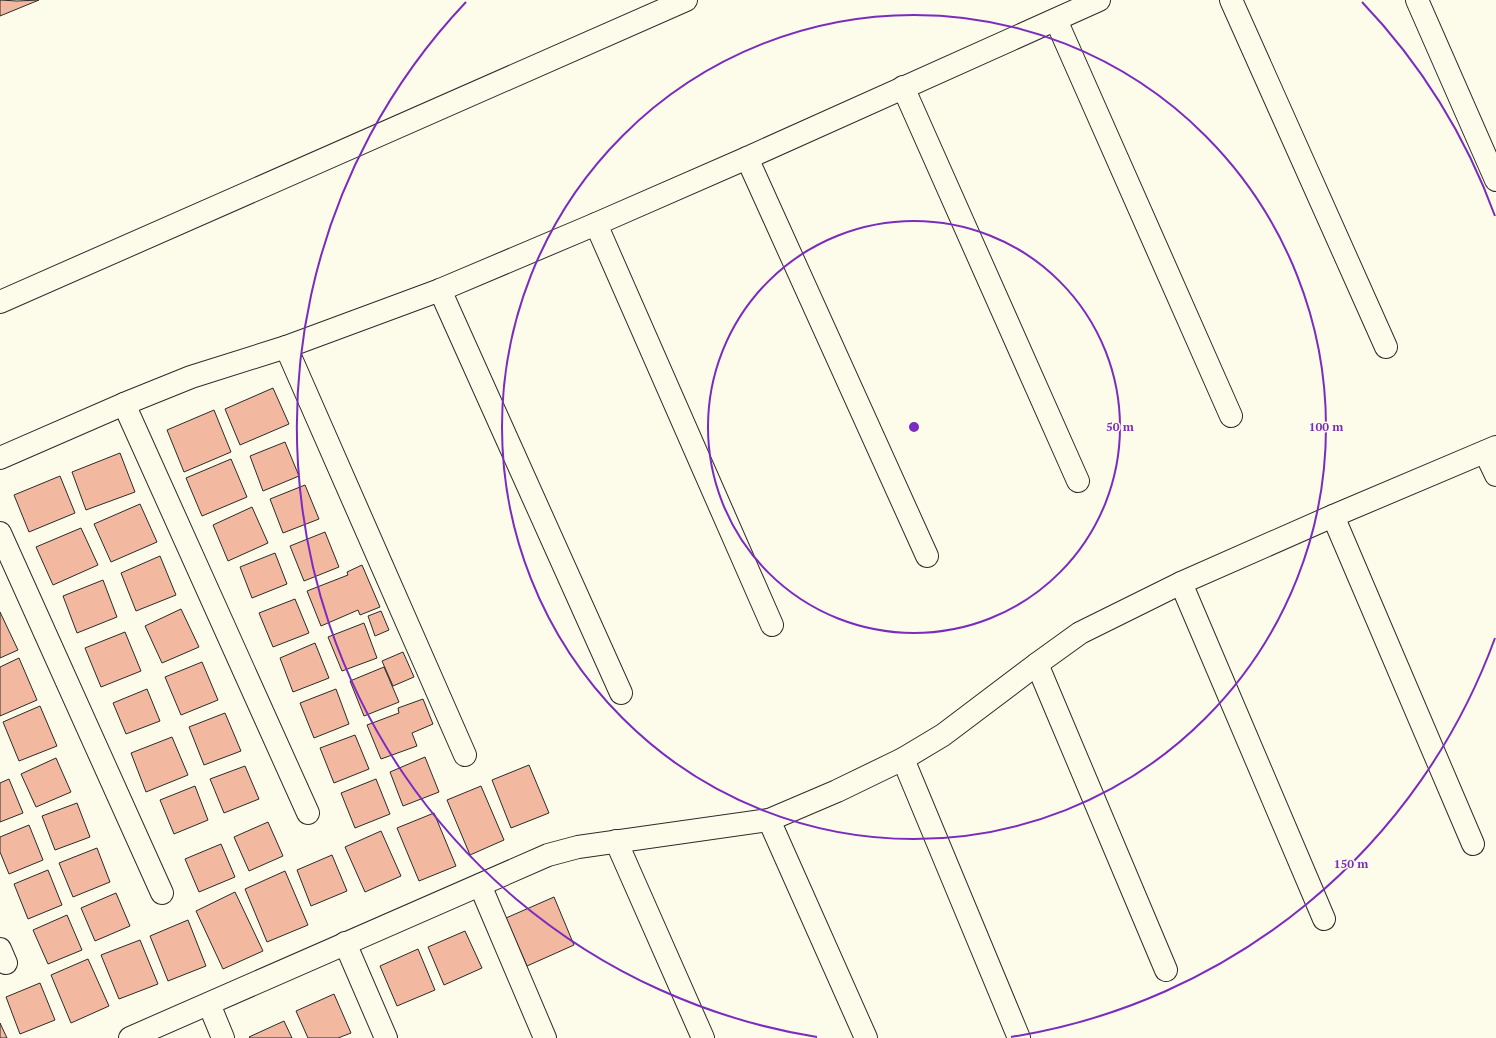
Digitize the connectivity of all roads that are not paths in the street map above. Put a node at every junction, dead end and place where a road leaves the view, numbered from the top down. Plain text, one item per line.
1 (686, 0) edge
2 (1099, 0) edge
3 (1231, 0) edge
4 (1417, 0) edge
5 (1056, 20) junction
6 (903, 87) junction
7 (747, 158) junction
8 (1496, 180) edge
9 (596, 224) junction
10 (440, 290) junction
11 (0, 302) edge
12 (1386, 346) dead end
13 (286, 347) junction
14 (124, 404) junction
15 (1231, 416) dead end
16 (1491, 449) edge
17 (0, 458) edge
18 (1496, 475) edge
19 (1078, 480) dead end
20 (1333, 516) junction
21 (0, 533) edge
22 (927, 556) dead end
23 (1181, 583) junction
24 (772, 625) dead end
25 (1037, 664) junction
26 (621, 693) dead end
27 (465, 755) dead end
28 (903, 759) junction
29 (308, 813) dead end
30 (769, 820) junction
31 (616, 841) junction
32 (1473, 844) dead end
33 (480, 885) junction
34 (162, 893) dead end
35 (1324, 920) dead end
36 (345, 943) junction
37 (1166, 970) dead end
38 (209, 1004) junction
39 (130, 1038) edge
40 (223, 1038) edge
41 (386, 1038) edge
42 (545, 1038) edge
43 (703, 1038) edge
44 (866, 1038) edge
45 (1019, 1038) edge

1 - 11 street
2 - 5 street
3 - 12 street
4 - 8 street
5 - 6 street
5 - 15 street
6 - 7 street
6 - 19 street
7 - 9 street
7 - 22 street
9 - 10 street
9 - 24 street
10 - 13 street
10 - 26 street
13 - 14 street
13 - 27 street
14 - 17 street
14 - 29 street
16 - 18 street
16 - 20 street
20 - 23 street
20 - 32 street
21 - 34 street
23 - 25 street
23 - 35 street
25 - 28 street
25 - 37 street
28 - 30 street
28 - 45 street
30 - 31 street
30 - 44 street
31 - 33 street
31 - 43 street
33 - 36 street
33 - 42 street
36 - 38 street
36 - 41 street
38 - 39 street
38 - 40 street

